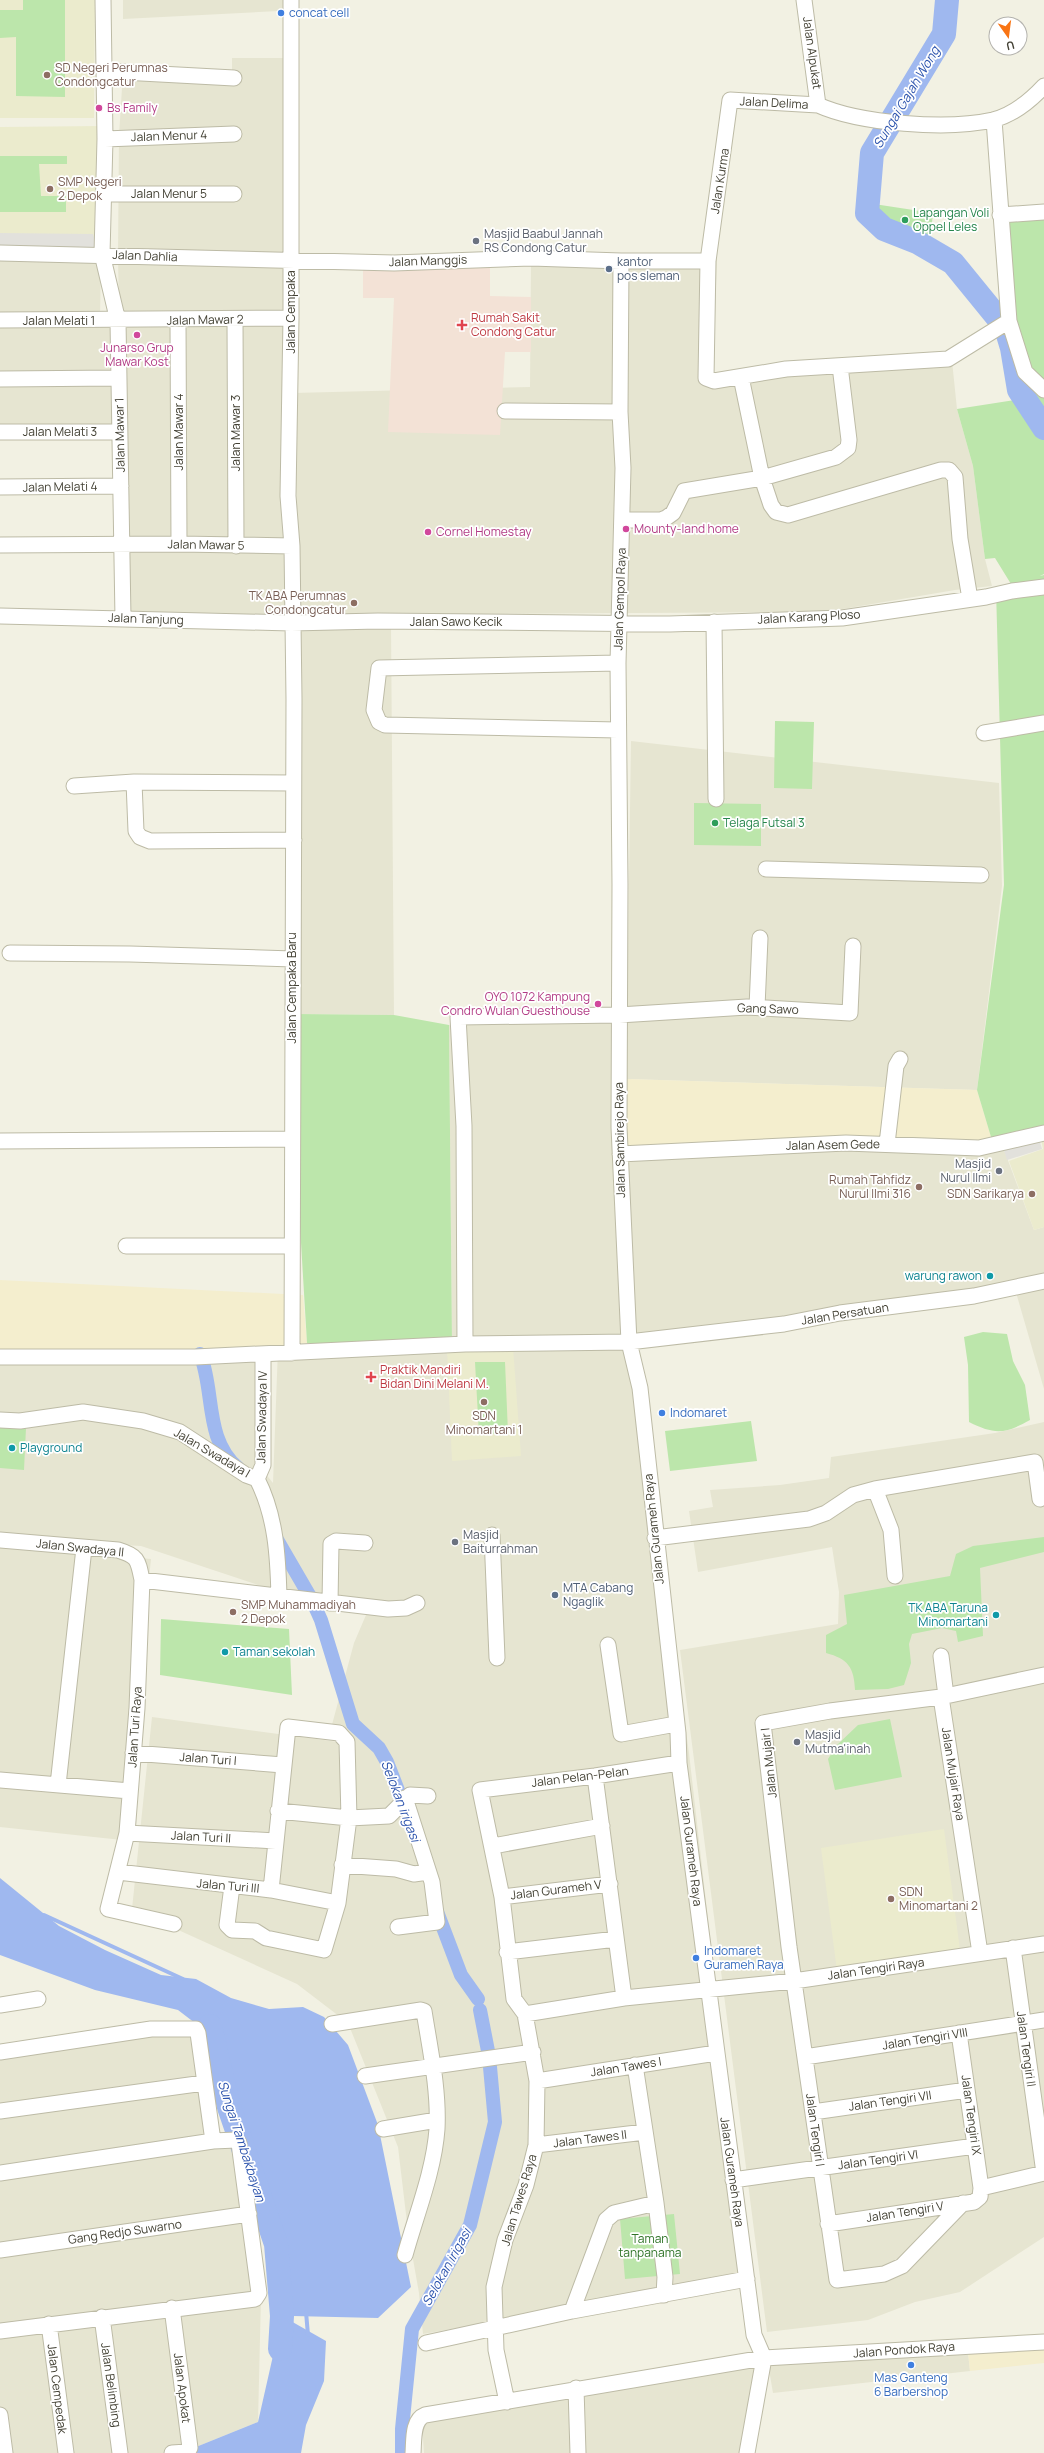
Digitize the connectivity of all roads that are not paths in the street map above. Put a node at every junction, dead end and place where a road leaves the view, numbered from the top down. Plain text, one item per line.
1 (103, 0) edge
2 (291, 0) edge
3 (804, 0) edge
4 (104, 71) junction
5 (234, 78) dead end
6 (1044, 86) edge
7 (730, 100) joint
8 (818, 105) junction
9 (994, 120) junction
10 (234, 134) dead end
11 (105, 139) junction
12 (103, 194) junction
13 (234, 194) dead end
14 (1044, 212) edge
15 (1000, 215) junction
16 (0, 253) edge
17 (102, 254) junction
18 (291, 261) junction
19 (621, 261) junction
20 (708, 261) junction
21 (292, 318) junction
22 (0, 320) edge
23 (235, 320) junction
24 (118, 321) junction
25 (178, 321) junction
26 (1003, 325) junction
27 (840, 366) junction
28 (741, 377) junction
29 (118, 378) junction
30 (0, 379) edge
31 (1044, 390) edge
32 (505, 411) dead end
33 (620, 412) junction
34 (0, 432) edge
35 (120, 432) junction
36 (762, 478) junction
37 (121, 486) junction
38 (0, 487) edge
39 (622, 520) junction
40 (179, 544) junction
41 (0, 545) edge
42 (121, 545) junction
43 (236, 546) junction
44 (292, 546) junction
45 (1044, 587) edge
46 (970, 599) junction
47 (0, 616) edge
48 (123, 618) junction
49 (714, 622) junction
50 (292, 623) junction
51 (620, 623) junction
52 (618, 663) junction
53 (1044, 723) edge
54 (618, 730) junction
55 (984, 733) dead end
56 (134, 782) junction
57 (292, 783) junction
58 (74, 786) dead end
59 (716, 799) dead end
60 (294, 840) junction
61 (766, 869) dead end
62 (981, 875) dead end
63 (620, 938) joint
64 (760, 938) dead end
65 (854, 946) dead end
66 (10, 953) dead end
67 (293, 959) junction
68 (757, 1007) junction
69 (619, 1015) junction
70 (900, 1059) dead end
71 (1044, 1133) edge
72 (292, 1139) junction
73 (0, 1141) edge
74 (887, 1144) junction
75 (620, 1154) junction
76 (126, 1246) dead end
77 (292, 1246) junction
78 (1044, 1282) edge
79 (629, 1342) junction
80 (465, 1344) junction
81 (292, 1353) junction
82 (263, 1354) junction
83 (0, 1357) edge
84 (0, 1420) edge
85 (257, 1479) junction
86 (875, 1490) junction
87 (1040, 1499) dead end
88 (492, 1536) dead end
89 (655, 1538) junction
90 (0, 1540) edge
91 (365, 1543) dead end
92 (84, 1548) junction
93 (895, 1576) dead end
94 (142, 1580) junction
95 (279, 1598) junction
96 (328, 1603) junction
97 (417, 1603) dead end
98 (608, 1645) dead end
99 (941, 1656) dead end
100 (497, 1658) dead end
101 (1044, 1675) edge
102 (944, 1697) junction
103 (676, 1724) junction
104 (133, 1753) junction
105 (679, 1763) junction
106 (283, 1764) junction
107 (595, 1776) junction
108 (0, 1780) edge
109 (58, 1785) junction
110 (130, 1791) junction
111 (428, 1796) dead end
112 (403, 1800) junction
113 (278, 1812) junction
114 (349, 1818) junction
115 (602, 1826) junction
116 (127, 1833) junction
117 (276, 1842) junction
118 (493, 1846) junction
119 (342, 1865) junction
120 (118, 1872) junction
121 (428, 1875) junction
122 (610, 1884) junction
123 (232, 1886) junction
124 (271, 1890) junction
125 (502, 1897) junction
126 (338, 1903) junction
127 (174, 1924) dead end
128 (398, 1927) dead end
129 (616, 1939) junction
130 (1044, 1944) edge
131 (1012, 1948) junction
132 (507, 1952) junction
133 (980, 1953) junction
134 (794, 1981) junction
135 (708, 1989) junction
136 (624, 1998) junction
137 (38, 1999) dead end
138 (0, 2005) edge
139 (525, 2014) junction
140 (1044, 2020) edge
141 (332, 2024) dead end
142 (1023, 2024) junction
143 (959, 2033) junction
144 (0, 2052) edge
145 (533, 2052) junction
146 (716, 2053) junction
147 (805, 2057) junction
148 (635, 2065) junction
149 (432, 2066) junction
150 (365, 2076) dead end
151 (537, 2081) junction
152 (204, 2083) junction
153 (968, 2090) junction
154 (0, 2112) edge
155 (813, 2112) junction
156 (437, 2120) junction
157 (384, 2129) dead end
158 (645, 2132) junction
159 (213, 2141) junction
160 (536, 2145) junction
161 (975, 2146) junction
162 (820, 2168) junction
163 (0, 2173) edge
164 (1044, 2173) edge
165 (733, 2180) junction
166 (980, 2192) junction
167 (656, 2203) junction
168 (963, 2203) junction
169 (249, 2214) junction
170 (828, 2224) junction
171 (0, 2250) edge
172 (406, 2255) dead end
173 (747, 2279) junction
174 (664, 2295) junction
175 (172, 2308) junction
176 (572, 2311) junction
177 (102, 2317) junction
178 (49, 2324) junction
179 (495, 2327) junction
180 (0, 2331) edge
181 (1044, 2342) edge
182 (426, 2343) dead end
183 (764, 2358) junction
184 (576, 2388) junction
185 (508, 2402) junction
186 (0, 2415) edge
187 (5, 2453) edge
188 (66, 2453) edge
189 (120, 2453) edge
190 (172, 2453) edge
191 (413, 2453) edge
192 (578, 2453) edge
193 (747, 2453) edge

1 - 4 street, Jalan Mawar 1
2 - 18 street, Jalan Cempaka
3 - 8 street, Jalan Alpukat
4 - 5 street
4 - 11 street, Jalan Mawar 1
6 - 9 street
7 - 8 street, Jalan Delima
7 - 20 street, Jalan Kurma
8 - 9 street, Jalan Delima
9 - 15 street
10 - 11 street, Jalan Menur 4
11 - 12 street, Jalan Mawar 1
12 - 13 street, Jalan Menur 5
12 - 17 street, Jalan Mawar 1
14 - 15 street
15 - 26 street
16 - 17 street, Jalan Dahlia
17 - 18 street, Jalan Dahlia
17 - 24 street, Jalan Mawar 1
18 - 19 street, Jalan Manggis
18 - 21 street, Jalan Cempaka
19 - 20 street, Jalan Manggis
19 - 33 street, Jalan Gempol Raya
20 - 28 street, Jalan Kurma
21 - 23 street, Jalan Mawar 2
21 - 44 street, Jalan Cempaka
22 - 24 street, Jalan Melati 1
23 - 25 street, Jalan Mawar 2
23 - 43 street, Jalan Mawar 3
24 - 25 street, Jalan Mawar 2
24 - 29 street, Jalan Mawar 1
25 - 40 street, Jalan Mawar 4
26 - 27 street
26 - 31 street
27 - 28 street
27 - 36 street
28 - 36 street
29 - 30 street
29 - 35 street, Jalan Mawar 1
32 - 33 street
33 - 39 street, Jalan Gempol Raya
34 - 35 street, Jalan Melati 3
35 - 37 street, Jalan Mawar 1
36 - 39 street
36 - 46 street
37 - 38 street, Jalan Melati 4
37 - 42 street, Jalan Mawar 1
39 - 51 street, Jalan Gempol Raya
40 - 42 street, Jalan Mawar 5
40 - 43 street, Jalan Mawar 5
41 - 42 street, Jalan Mawar 5
42 - 48 street, Jalan Mawar 1
43 - 44 street, Jalan Mawar 5
44 - 50 street, Jalan Cempaka
45 - 46 street, Jalan Karang Ploso
46 - 49 street, Jalan Karang Ploso
47 - 48 street, Jalan Tanjung
48 - 50 street, Jalan Tanjung
49 - 51 street, Jalan Karang Ploso
49 - 59 street
50 - 51 street, Jalan Sawo Kecik
50 - 57 street, Jalan Cempaka Baru
51 - 52 street, Jalan Gempol Raya
52 - 54 street, Jalan Gempol Raya
52 - 54 street
53 - 55 street
54 - 63 street, Jalan Gempol Raya
56 - 57 street
56 - 58 street
56 - 60 street
57 - 60 street, Jalan Cempaka Baru
60 - 67 street, Jalan Cempaka Baru
61 - 62 street
63 - 69 street, Jalan Sambirejo Raya
64 - 68 street
65 - 68 street, Gang Sawo
66 - 67 street
67 - 72 street, Jalan Cempaka Baru
68 - 69 street, Gang Sawo
69 - 75 street, Jalan Sambirejo Raya
69 - 80 street, Gang Sawo
70 - 74 street
71 - 74 street, Jalan Asem Gede
72 - 73 street
72 - 77 street, Jalan Cempaka Baru
74 - 75 street, Jalan Asem Gede
75 - 79 street, Jalan Sambirejo Raya
76 - 77 street
77 - 81 street, Jalan Cempaka Baru
78 - 79 street, Jalan Persatuan
79 - 80 street, Jalan Persatuan
79 - 89 street, Jalan Gurameh Raya
80 - 81 street, Jalan Persatuan
81 - 82 street, Jalan Persatuan
82 - 83 street, Jalan Persatuan
82 - 85 street, Jalan Swadaya IV
84 - 85 street, Jalan Swadaya I
85 - 95 street, Jalan Swadaya I
86 - 87 street
86 - 89 street
86 - 93 street
88 - 100 street
89 - 103 street, Jalan Gurameh Raya
90 - 92 street, Jalan Swadaya II
91 - 96 street
92 - 94 street, Jalan Swadaya II
92 - 109 street
94 - 95 street
94 - 104 street, Jalan Turi Raya
95 - 96 street
96 - 97 street
98 - 103 street
99 - 102 street, Jalan Mujair Raya
101 - 102 street
102 - 133 street, Jalan Mujair Raya
102 - 134 street, Jalan Mujair I
103 - 105 street, Jalan Gurameh Raya
104 - 106 street, Jalan Turi I
104 - 110 street, Jalan Turi Raya
105 - 107 street, Jalan Pelan-Pelan
105 - 135 street, Jalan Gurameh Raya
106 - 113 street
106 - 114 street
107 - 115 street
107 - 118 street, Jalan Pelan-Pelan
108 - 109 street
109 - 110 street
110 - 116 street, Jalan Turi Raya
111 - 112 street
112 - 114 street
112 - 121 street
113 - 114 street
113 - 117 street
114 - 119 street
115 - 118 street
115 - 122 street
116 - 117 street, Jalan Turi II
116 - 120 street, Jalan Turi Raya
117 - 124 street
118 - 125 street
119 - 121 street
119 - 126 street
120 - 123 street, Jalan Turi III
120 - 127 street, Jalan Turi Raya
121 - 128 street
122 - 125 street, Jalan Gurameh V
122 - 129 street
123 - 124 street, Jalan Turi III
123 - 126 street
124 - 126 street, Jalan Turi III
125 - 132 street
129 - 132 street
129 - 136 street
130 - 131 street, Jalan Tengiri Raya
131 - 133 street, Jalan Tengiri Raya
131 - 142 street, Jalan Tengiri II
132 - 139 street
133 - 134 street, Jalan Tengiri Raya
134 - 135 street, Jalan Tengiri Raya
134 - 147 street, Jalan Tengiri I
135 - 136 street
135 - 146 street, Jalan Gurameh Raya
136 - 139 street
137 - 138 street
139 - 145 street, Jalan Tawes Raya
140 - 142 street, Jalan Tengiri VIII
141 - 149 street
142 - 143 street, Jalan Tengiri VIII
142 - 164 street, Jalan Tengiri II
143 - 147 street, Jalan Tengiri VIII
143 - 153 street, Jalan Tengiri IX
144 - 152 street
145 - 149 street
145 - 151 street, Jalan Tawes Raya
146 - 148 street, Jalan Tawes I
146 - 165 street, Jalan Gurameh Raya
147 - 155 street, Jalan Tengiri I
148 - 151 street, Jalan Tawes I
148 - 158 street
149 - 150 street
149 - 156 street
151 - 160 street, Jalan Tawes Raya
152 - 154 street
152 - 159 street
153 - 155 street, Jalan Tengiri VII
153 - 161 street, Jalan Tengiri IX
155 - 162 street, Jalan Tengiri I
156 - 157 street
156 - 172 street
158 - 160 street, Jalan Tawes II
158 - 167 street
159 - 163 street
159 - 169 street
160 - 179 street, Jalan Tawes Raya
161 - 162 street, Jalan Tengiri VI
161 - 166 street, Jalan Tengiri IX
162 - 165 street, Jalan Tengiri VI
162 - 170 street, Jalan Tengiri I
164 - 166 street, Jalan Tengiri V
165 - 173 street, Jalan Gurameh Raya
166 - 168 street, Jalan Tengiri V
167 - 174 street
167 - 176 street
168 - 170 street, Jalan Tengiri V
168 - 170 street, Jalan Tengiri I
169 - 171 street, Gang Redjo Suwarno
169 - 175 street
173 - 174 street
173 - 183 street, Jalan Gurameh Raya
174 - 176 street
175 - 177 street
175 - 190 street, Jalan Apokat
176 - 179 street
177 - 178 street
177 - 189 street, Jalan Belimbing
178 - 180 street
178 - 188 street, Jalan Cempedak
179 - 182 street
179 - 185 street, Jalan Tawes Raya
181 - 183 street, Jalan Pondok Raya
183 - 184 street
183 - 193 street
184 - 185 street
184 - 192 street
185 - 191 street
186 - 187 street

